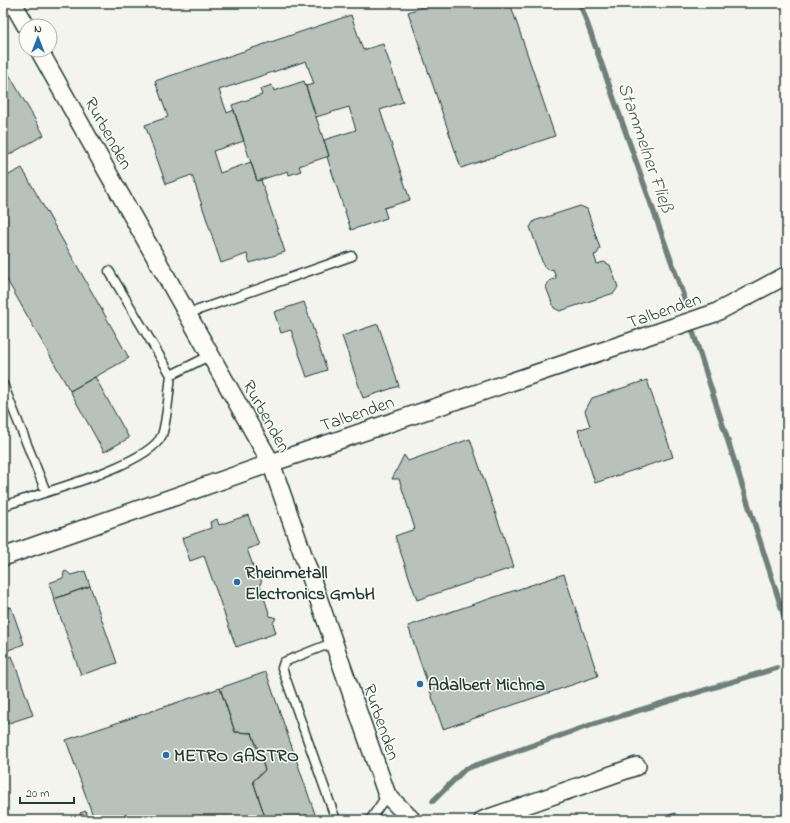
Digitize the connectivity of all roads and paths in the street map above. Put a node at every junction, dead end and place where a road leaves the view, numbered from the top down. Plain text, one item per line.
1 (13, 3) edge
2 (21, 18) edge
3 (43, 58) edge
4 (352, 256) dead end
5 (109, 272) dead end
6 (787, 275) edge
7 (187, 314) junction
8 (211, 355) junction
9 (172, 375) junction
10 (3, 384) edge
11 (271, 463) junction
12 (46, 492) junction
13 (3, 506) edge
14 (3, 557) edge
15 (334, 642) junction
16 (637, 766) dead end
17 (387, 795) junction
18 (336, 820) edge
19 (370, 820) edge
20 (412, 820) edge
21 (483, 820) edge

1 - 2 street
3 - 7 street, Rurbenden
4 - 7 lane
5 - 9 lane
6 - 11 street, Talbenden
7 - 8 street, Rurbenden
8 - 9 lane
8 - 11 street, Rurbenden
9 - 12 lane
10 - 12 lane
11 - 14 street, Talbenden
11 - 15 street, Rurbenden
12 - 13 lane
15 - 17 street, Rurbenden
15 - 18 lane
16 - 21 street
17 - 19 lane
17 - 20 street, Rurbenden

